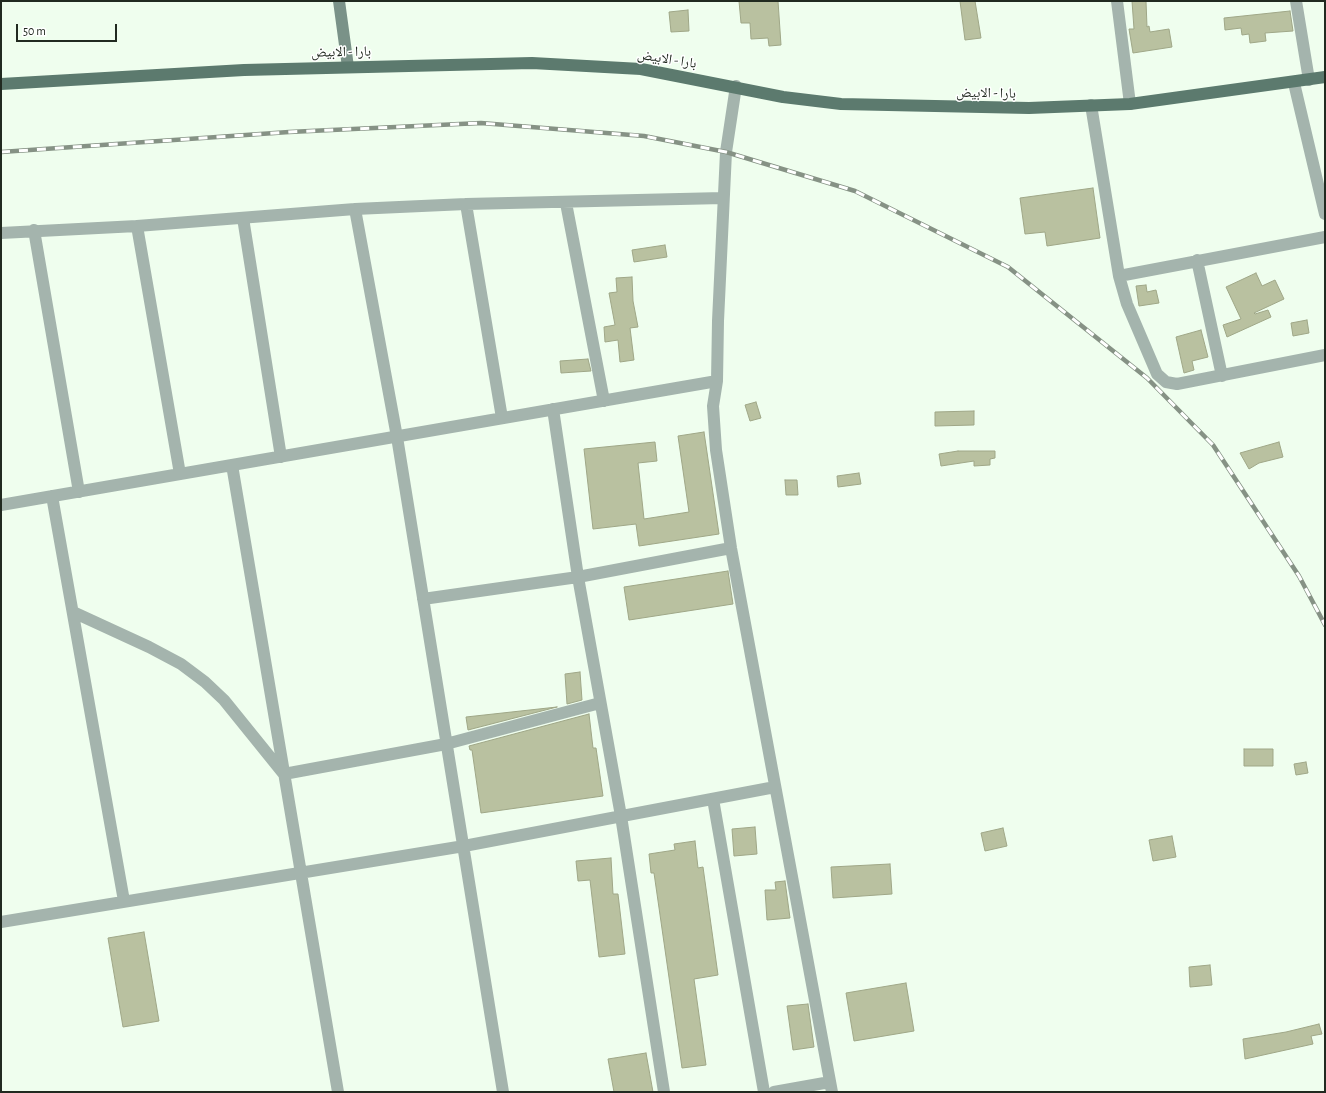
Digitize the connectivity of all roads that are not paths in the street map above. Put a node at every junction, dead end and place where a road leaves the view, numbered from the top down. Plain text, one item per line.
1 (339, 1) edge
2 (1117, 1) edge
3 (1296, 1) edge
4 (348, 67) junction
5 (1325, 77) edge
6 (1309, 80) junction
7 (1294, 83) junction
8 (1, 84) edge
9 (736, 86) junction
10 (1130, 104) junction
11 (1091, 106) junction
12 (723, 198) junction
13 (566, 203) junction
14 (466, 204) junction
15 (355, 209) junction
16 (1325, 214) edge
17 (243, 218) junction
18 (137, 226) junction
19 (34, 230) junction
20 (1, 233) edge
21 (1325, 237) edge
22 (1197, 260) junction
23 (1119, 276) junction
24 (1325, 355) edge
25 (1222, 376) junction
26 (717, 380) junction
27 (604, 401) junction
28 (553, 409) junction
29 (502, 418) junction
30 (396, 437) junction
31 (281, 457) junction
32 (232, 465) junction
33 (180, 474) junction
34 (78, 492) junction
35 (52, 496) junction
36 (1, 505) edge
37 (731, 548) junction
38 (578, 576) junction
39 (423, 599) junction
40 (73, 612) junction
41 (600, 703) junction
42 (446, 744) junction
43 (284, 774) junction
44 (775, 787) junction
45 (713, 799) junction
46 (621, 816) junction
47 (464, 846) junction
48 (301, 872) junction
49 (124, 901) junction
50 (1, 922) edge
51 (831, 1087) edge
52 (338, 1092) edge
53 (503, 1092) edge
54 (664, 1092) edge
55 (764, 1092) edge
56 (774, 1092) edge

1 - 4 street
2 - 10 street
3 - 6 street
4 - 8 main road, بارا - الابيض
4 - 9 main road, بارا - الابيض
5 - 6 main road, بارا - الابيض
6 - 7 main road, بارا - الابيض
7 - 10 main road, بارا - الابيض
7 - 16 street
9 - 11 main road, بارا - الابيض
9 - 12 street
10 - 11 main road, بارا - الابيض
11 - 23 street
12 - 13 street
12 - 26 street
13 - 14 street
13 - 27 street
14 - 15 street
14 - 29 street
15 - 17 street
15 - 30 street
17 - 18 street
17 - 31 street
18 - 19 street
18 - 33 street
19 - 20 street
19 - 34 street
21 - 22 street
22 - 23 street
22 - 25 street
23 - 25 street
24 - 25 street
26 - 27 street
26 - 37 street
27 - 28 street
28 - 29 street
28 - 38 street
29 - 30 street
30 - 31 street
30 - 39 street
31 - 32 street
32 - 33 street
32 - 43 street
33 - 34 street
34 - 35 street
35 - 36 street
35 - 40 street
37 - 38 street
37 - 44 street
38 - 39 street
38 - 41 street
39 - 42 street
40 - 43 street
40 - 49 street
41 - 42 street
41 - 46 street
42 - 43 street
42 - 47 street
43 - 48 street
44 - 45 street
44 - 51 street
45 - 46 street
45 - 55 street
46 - 47 street
46 - 54 street
47 - 48 street
47 - 53 street
48 - 49 street
48 - 52 street
49 - 50 street
51 - 56 street

